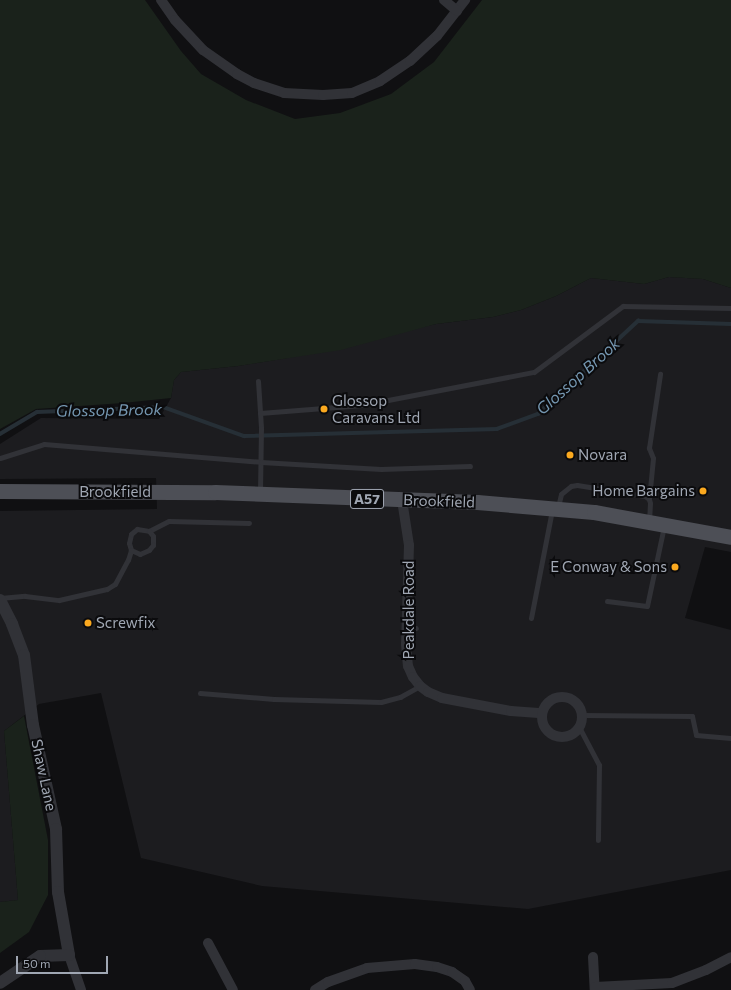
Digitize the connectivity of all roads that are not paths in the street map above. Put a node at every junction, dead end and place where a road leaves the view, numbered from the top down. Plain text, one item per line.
1 (161, 0) edge
2 (444, 0) edge
3 (465, 0) edge
4 (457, 11) junction
5 (731, 308) edge
6 (660, 374) dead end
7 (258, 381) dead end
8 (260, 413) junction
9 (0, 458) edge
10 (261, 462) junction
11 (470, 466) dead end
12 (0, 492) edge
13 (260, 494) junction
14 (649, 499) junction
15 (402, 500) junction
16 (555, 508) junction
17 (649, 522) junction
18 (249, 523) dead end
19 (664, 525) junction
20 (149, 530) junction
21 (731, 537) edge
22 (131, 550) junction
23 (0, 599) edge
24 (607, 601) dead end
25 (531, 618) dead end
26 (420, 686) junction
27 (200, 693) dead end
28 (542, 713) junction
29 (582, 715) junction
30 (579, 727) junction
31 (731, 738) edge
32 (598, 840) dead end
33 (208, 943) dead end
34 (69, 955) junction
35 (593, 957) dead end
36 (731, 957) edge
37 (0, 983) edge
38 (595, 988) edge
39 (81, 990) edge
40 (233, 990) edge
41 (315, 990) edge
42 (470, 990) edge

1 - 4 street
2 - 4 street
3 - 4 street
5 - 8 lane
6 - 14 lane
7 - 8 lane
8 - 10 lane
9 - 10 lane
10 - 11 lane
10 - 13 lane
12 - 13 main road, Brookfield / A57
13 - 15 main road, Brookfield / A57
14 - 16 lane
14 - 17 lane
15 - 16 main road, Brookfield / A57
15 - 26 street, Peakdale Road
16 - 17 main road, Brookfield / A57
16 - 25 lane
17 - 19 main road, Brookfield / A57
18 - 20 lane
19 - 21 main road, Brookfield / A57
19 - 24 lane
20 - 22 lane
20 - 22 lane
22 - 23 lane
23 - 34 street, Shaw Lane
26 - 27 lane
26 - 28 street, Peakdale Road
28 - 29 street
28 - 30 street
29 - 30 street
29 - 31 lane
30 - 32 lane
33 - 40 street
34 - 37 street
34 - 39 street
35 - 38 street
36 - 38 street
41 - 42 street

